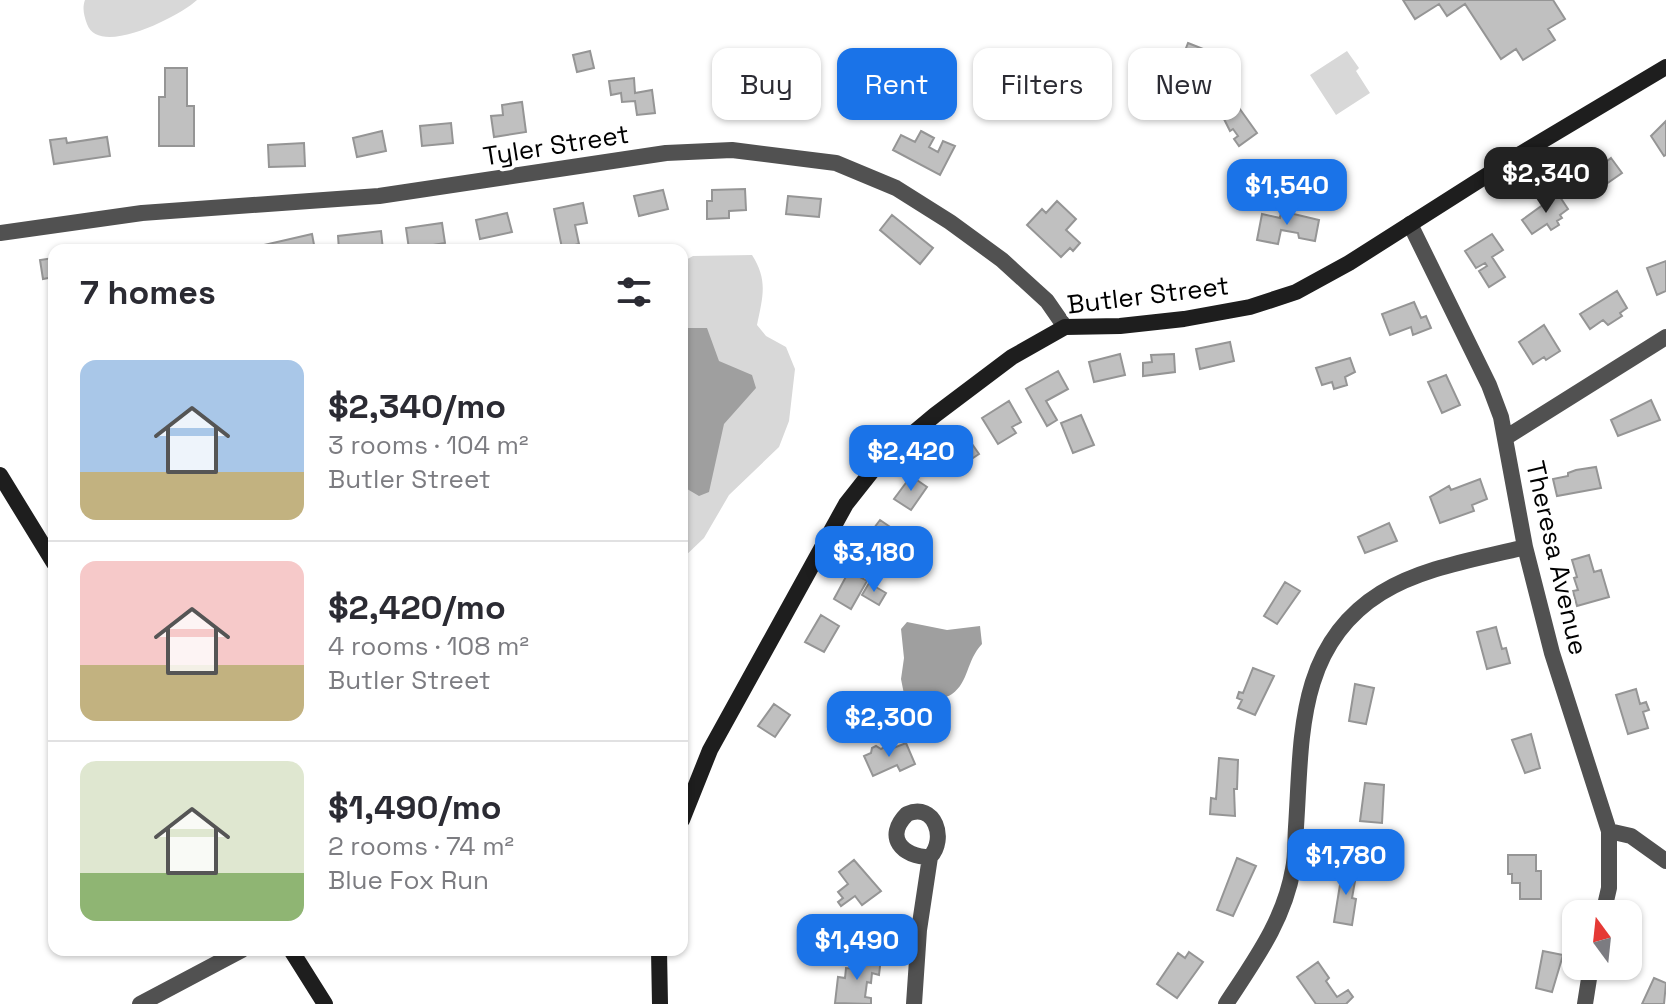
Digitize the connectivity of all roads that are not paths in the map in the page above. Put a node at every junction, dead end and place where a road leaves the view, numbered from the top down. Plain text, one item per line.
1 (1666, 67) edge
2 (1410, 224) junction
3 (0, 233) edge
4 (1065, 327) junction
5 (1666, 337) edge
6 (1505, 438) junction
7 (0, 475) edge
8 (1525, 547) junction
9 (48, 553) edge
10 (688, 803) edge
11 (1609, 831) junction
12 (930, 857) dead end
13 (1666, 861) edge
14 (1606, 900) edge
15 (231, 956) edge
16 (295, 956) edge
17 (659, 956) edge
18 (1589, 980) edge
19 (140, 1004) edge
20 (325, 1004) edge
21 (660, 1004) edge
22 (914, 1004) edge
23 (1226, 1004) edge
24 (1585, 1004) edge

1 - 2 street, Butler Street
2 - 4 street, Butler Street
2 - 6 street, Theresa Avenue
3 - 4 street, Tyler Street
4 - 10 street, Butler Street
5 - 6 street
6 - 8 street, Theresa Avenue
7 - 9 street
8 - 11 street, Theresa Avenue
8 - 23 street
11 - 13 street
11 - 14 street, Theresa Avenue
12 - 22 street
15 - 19 street
16 - 20 street
17 - 21 street
18 - 24 street

